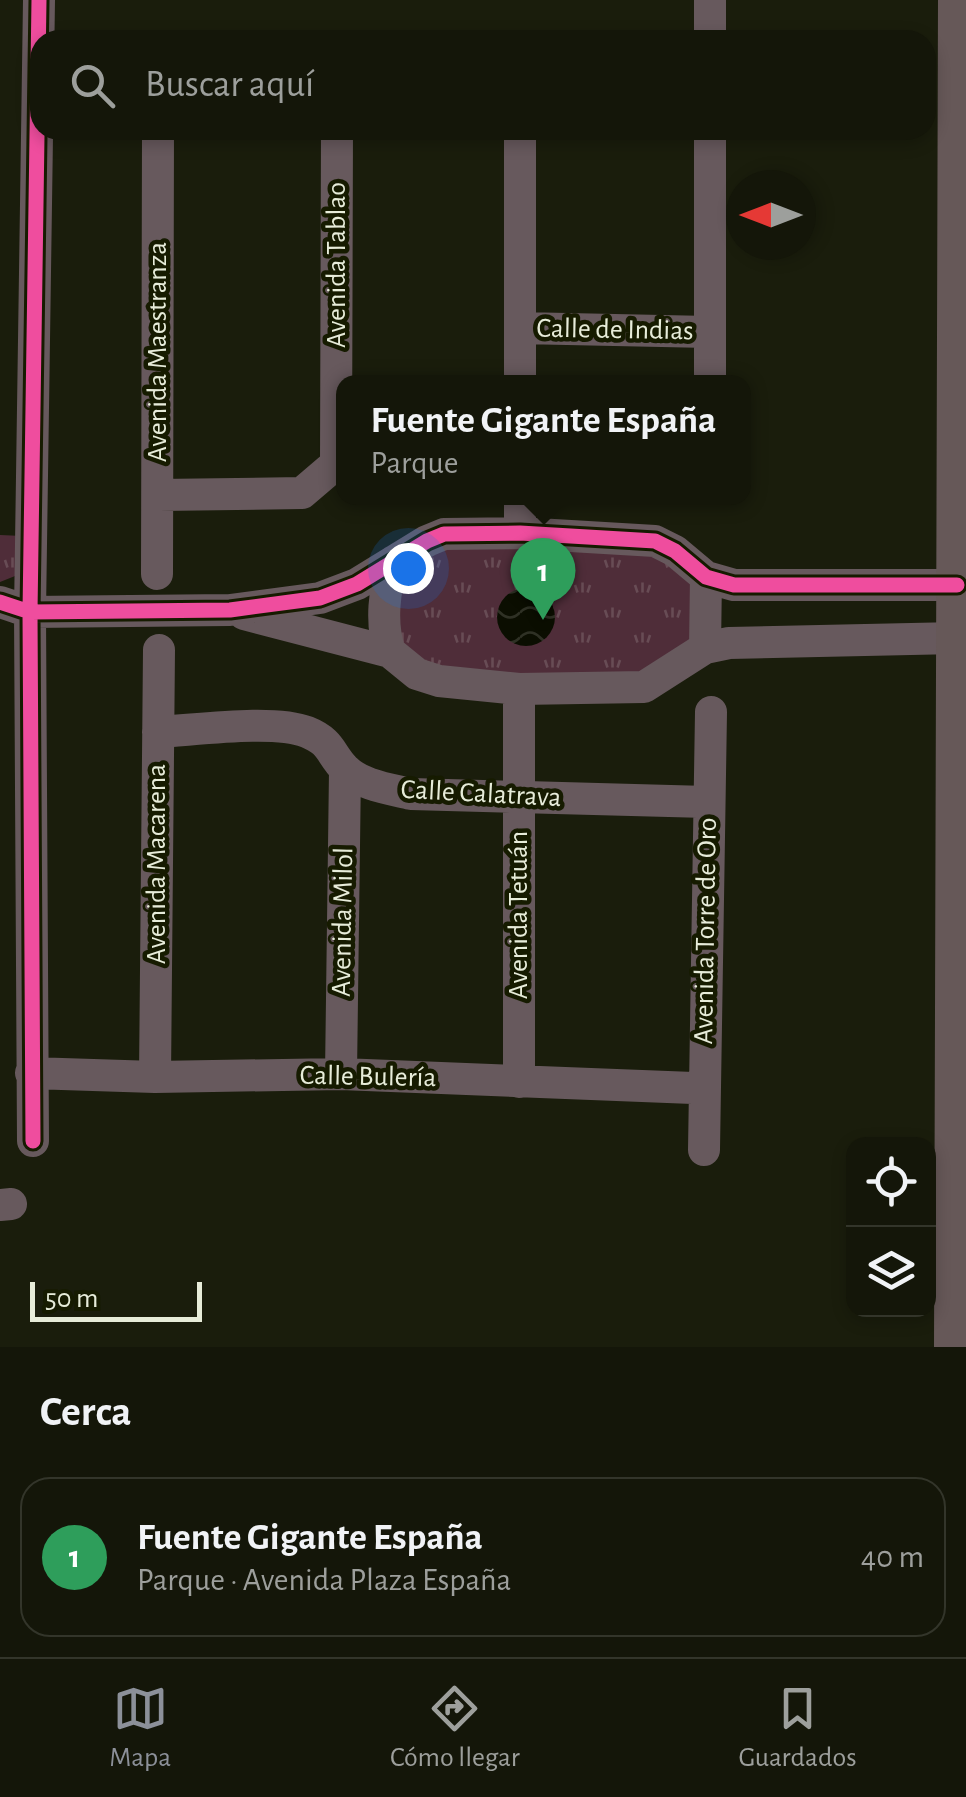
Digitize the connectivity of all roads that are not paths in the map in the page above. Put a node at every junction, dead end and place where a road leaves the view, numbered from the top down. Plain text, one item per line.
1 (40, 0) edge
2 (710, 0) edge
3 (958, 0) edge
4 (39, 30) edge
5 (710, 30) edge
6 (35, 140) edge
7 (158, 140) edge
8 (337, 140) edge
9 (520, 140) edge
10 (710, 140) edge
11 (520, 328) junction
12 (709, 332) junction
13 (338, 375) edge
14 (520, 375) edge
15 (710, 375) edge
16 (336, 462) edge
17 (158, 495) junction
18 (520, 505) edge
19 (520, 533) junction
20 (394, 561) junction
21 (158, 574) dead end
22 (706, 577) junction
23 (831, 586) junction
24 (961, 587) edge
25 (15, 607) edge
26 (230, 610) junction
27 (957, 638) junction
28 (832, 640) junction
29 (705, 648) junction
30 (158, 650) dead end
31 (390, 652) junction
32 (519, 689) junction
33 (710, 712) dead end
34 (158, 732) junction
35 (345, 770) junction
36 (520, 798) junction
37 (708, 802) junction
38 (31, 1073) junction
39 (342, 1074) junction
40 (155, 1077) junction
41 (518, 1082) junction
42 (703, 1084) junction
43 (33, 1142) dead end
44 (704, 1150) dead end
45 (958, 1326) edge

1 - 4 street
2 - 5 street
3 - 24 main road
6 - 25 street
7 - 17 street, Avenida Maestranza
8 - 13 street, Avenida Tablao
9 - 11 street
10 - 12 street
11 - 12 street, Calle de Indias
11 - 14 street
12 - 15 street
16 - 17 street
17 - 21 street, Avenida Maestranza
18 - 19 street
19 - 20 street
19 - 22 street
20 - 26 street
20 - 31 street
22 - 23 street
22 - 29 street
23 - 24 street
23 - 28 street
24 - 27 main road
25 - 26 street
25 - 38 street
26 - 31 street
27 - 28 street
27 - 45 main road
28 - 29 street
29 - 32 street
30 - 34 street, Avenida Macarena
31 - 32 street
32 - 36 street, Avenida Tetuán
33 - 37 street, Avenida Torre de Oro
34 - 35 street, Calle Calatrava
34 - 40 street, Avenida Macarena
35 - 36 street, Calle Calatrava
35 - 39 street, Avenida Milol
36 - 37 street, Calle Calatrava
36 - 41 street, Avenida Tetuán
37 - 42 street, Avenida Torre de Oro
38 - 40 street, Calle Bulería
38 - 43 street
39 - 40 street, Calle Bulería
39 - 41 street, Calle Bulería
41 - 42 street, Calle Bulería
42 - 44 street, Avenida Torre de Oro

